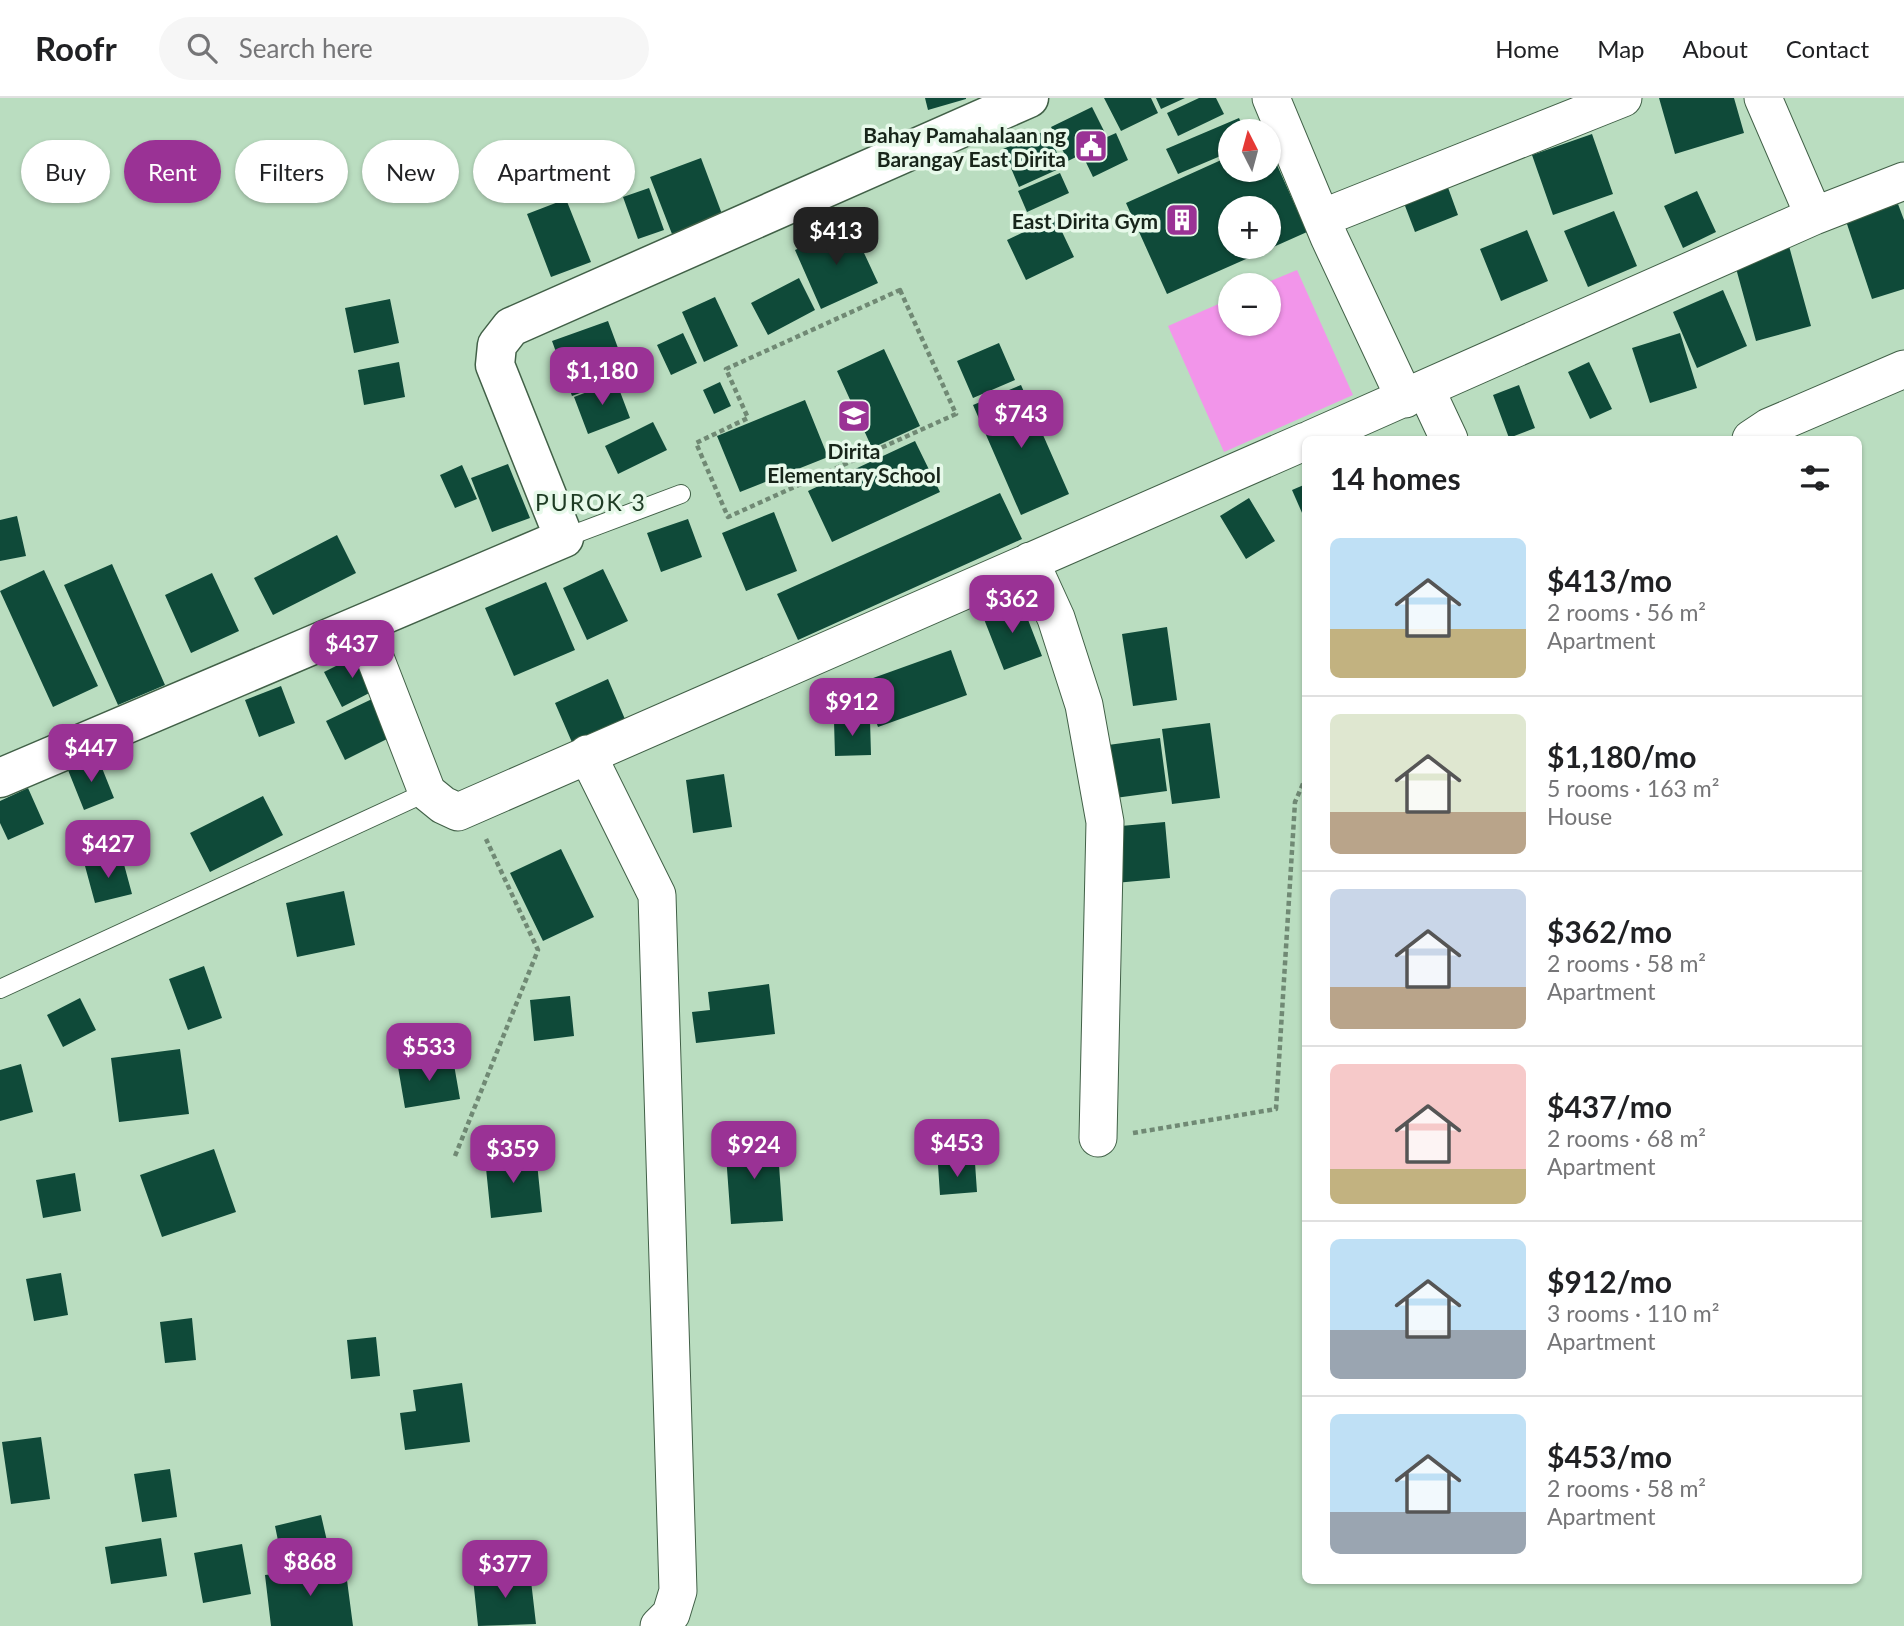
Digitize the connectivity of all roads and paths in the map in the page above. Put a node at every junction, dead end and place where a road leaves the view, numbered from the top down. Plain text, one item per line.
1 (1029, 98) edge
2 (1270, 98) edge
3 (1623, 98) edge
4 (1763, 98) edge
5 (1904, 181) edge
6 (1815, 216) junction
7 (1322, 218) junction
8 (1904, 369) edge
9 (1415, 394) junction
10 (956, 414) joint
11 (1318, 436) edge
12 (1447, 436) edge
13 (1756, 436) edge
14 (1302, 444) edge
15 (681, 494) dead end
16 (564, 538) junction
17 (1030, 561) junction
18 (362, 624) junction
19 (587, 754) junction
20 (0, 778) edge
21 (1302, 786) edge
22 (427, 792) junction
23 (471, 806) junction
24 (0, 989) edge
25 (1098, 1138) joint
26 (455, 1156) dead end
27 (667, 1622) edge

1 - 16 street
2 - 7 street
3 - 7 street
4 - 6 street
5 - 6 street
6 - 9 street
7 - 9 street
8 - 13 street
9 - 11 street
9 - 12 street
10 - 10 path
14 - 17 street
15 - 16 lane
16 - 18 street
17 - 19 street
17 - 25 street
18 - 20 street
18 - 22 street
19 - 23 street
19 - 27 street
21 - 25 path
22 - 23 street
22 - 24 lane
23 - 26 path

